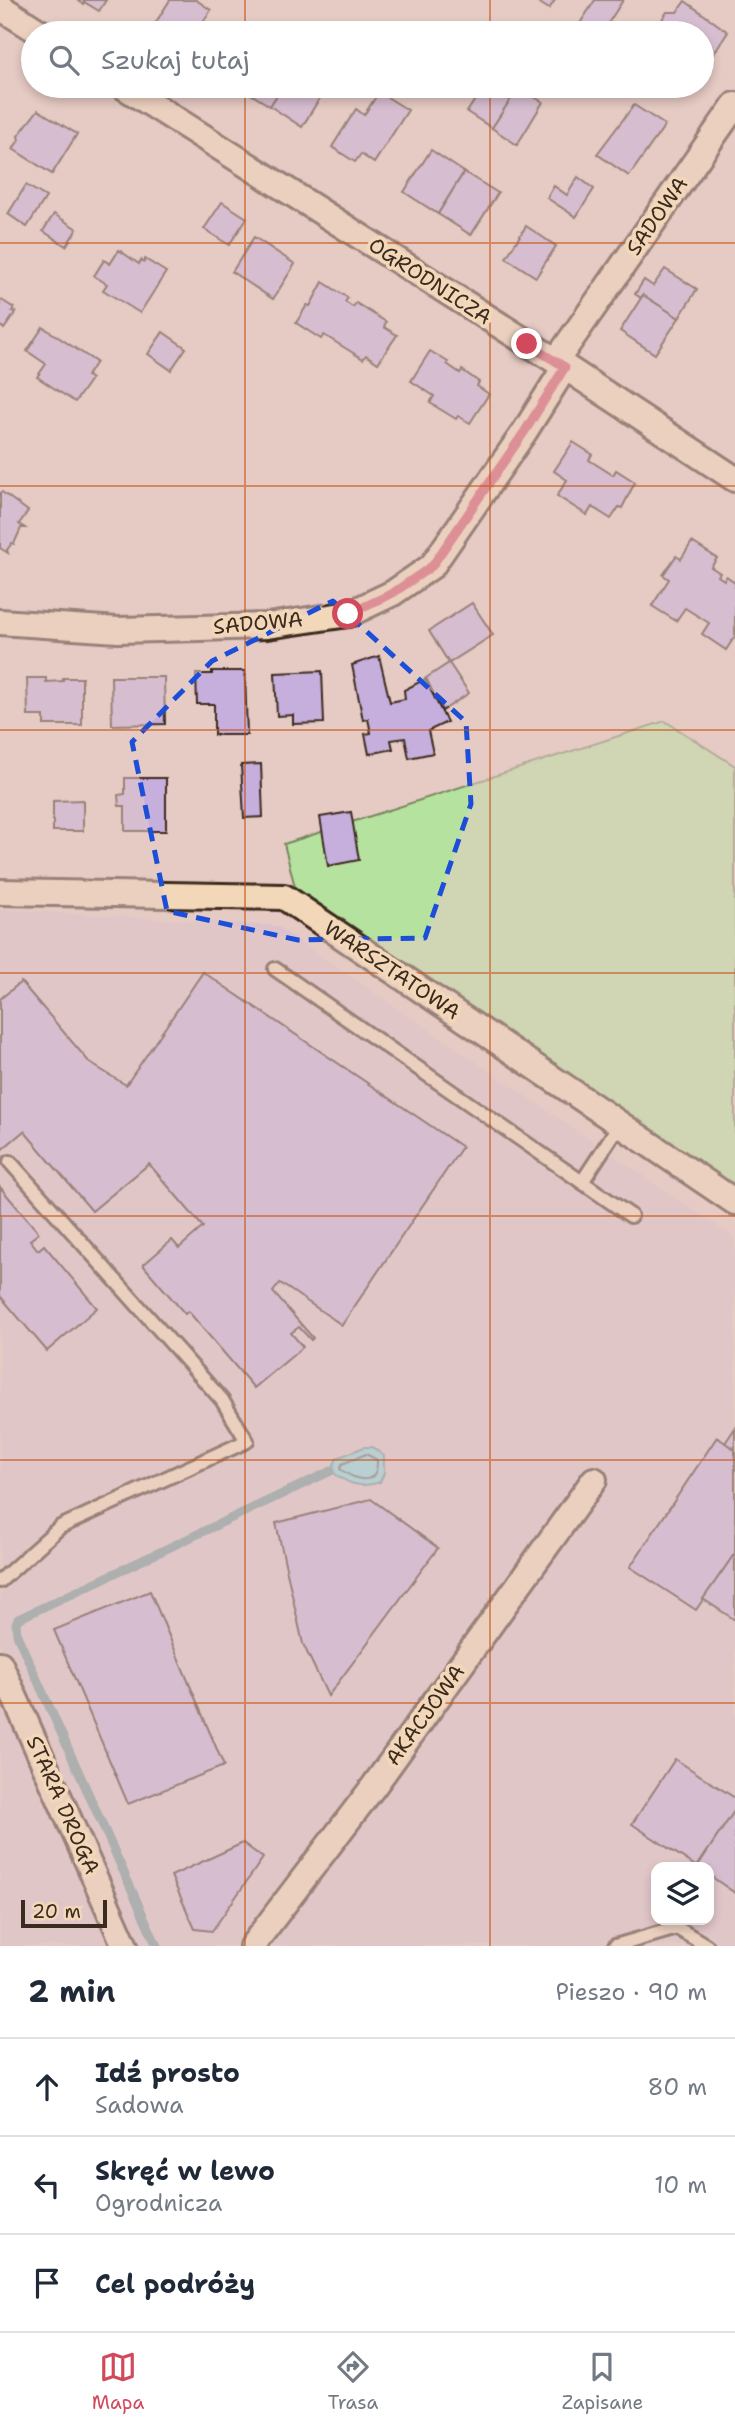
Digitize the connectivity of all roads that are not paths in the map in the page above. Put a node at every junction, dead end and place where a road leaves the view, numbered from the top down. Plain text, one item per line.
1 (0, 7) edge
2 (22, 21) edge
3 (142, 98) edge
4 (735, 105) edge
5 (560, 364) junction
6 (735, 478) edge
7 (0, 622) edge
8 (0, 892) edge
9 (275, 970) dead end
10 (620, 1124) junction
11 (10, 1162) dead end
12 (582, 1182) junction
13 (735, 1202) edge
14 (631, 1216) dead end
15 (594, 1480) dead end
16 (0, 1581) edge
17 (0, 1664) edge
18 (705, 1945) edge
19 (125, 1946) edge
20 (252, 1946) edge
21 (615, 1946) edge

1 - 2 street
3 - 5 street, OGRODNICZA
4 - 5 street, SADOWA
5 - 6 street, OGRODNICZA
5 - 7 street, SADOWA
8 - 10 street, WARSZTATOWA
9 - 12 lane
10 - 12 lane
10 - 13 street, WARSZTATOWA
11 - 16 lane
12 - 14 lane
15 - 20 street, AKACJOWA
17 - 19 street, STARA DROGA
18 - 21 lane

